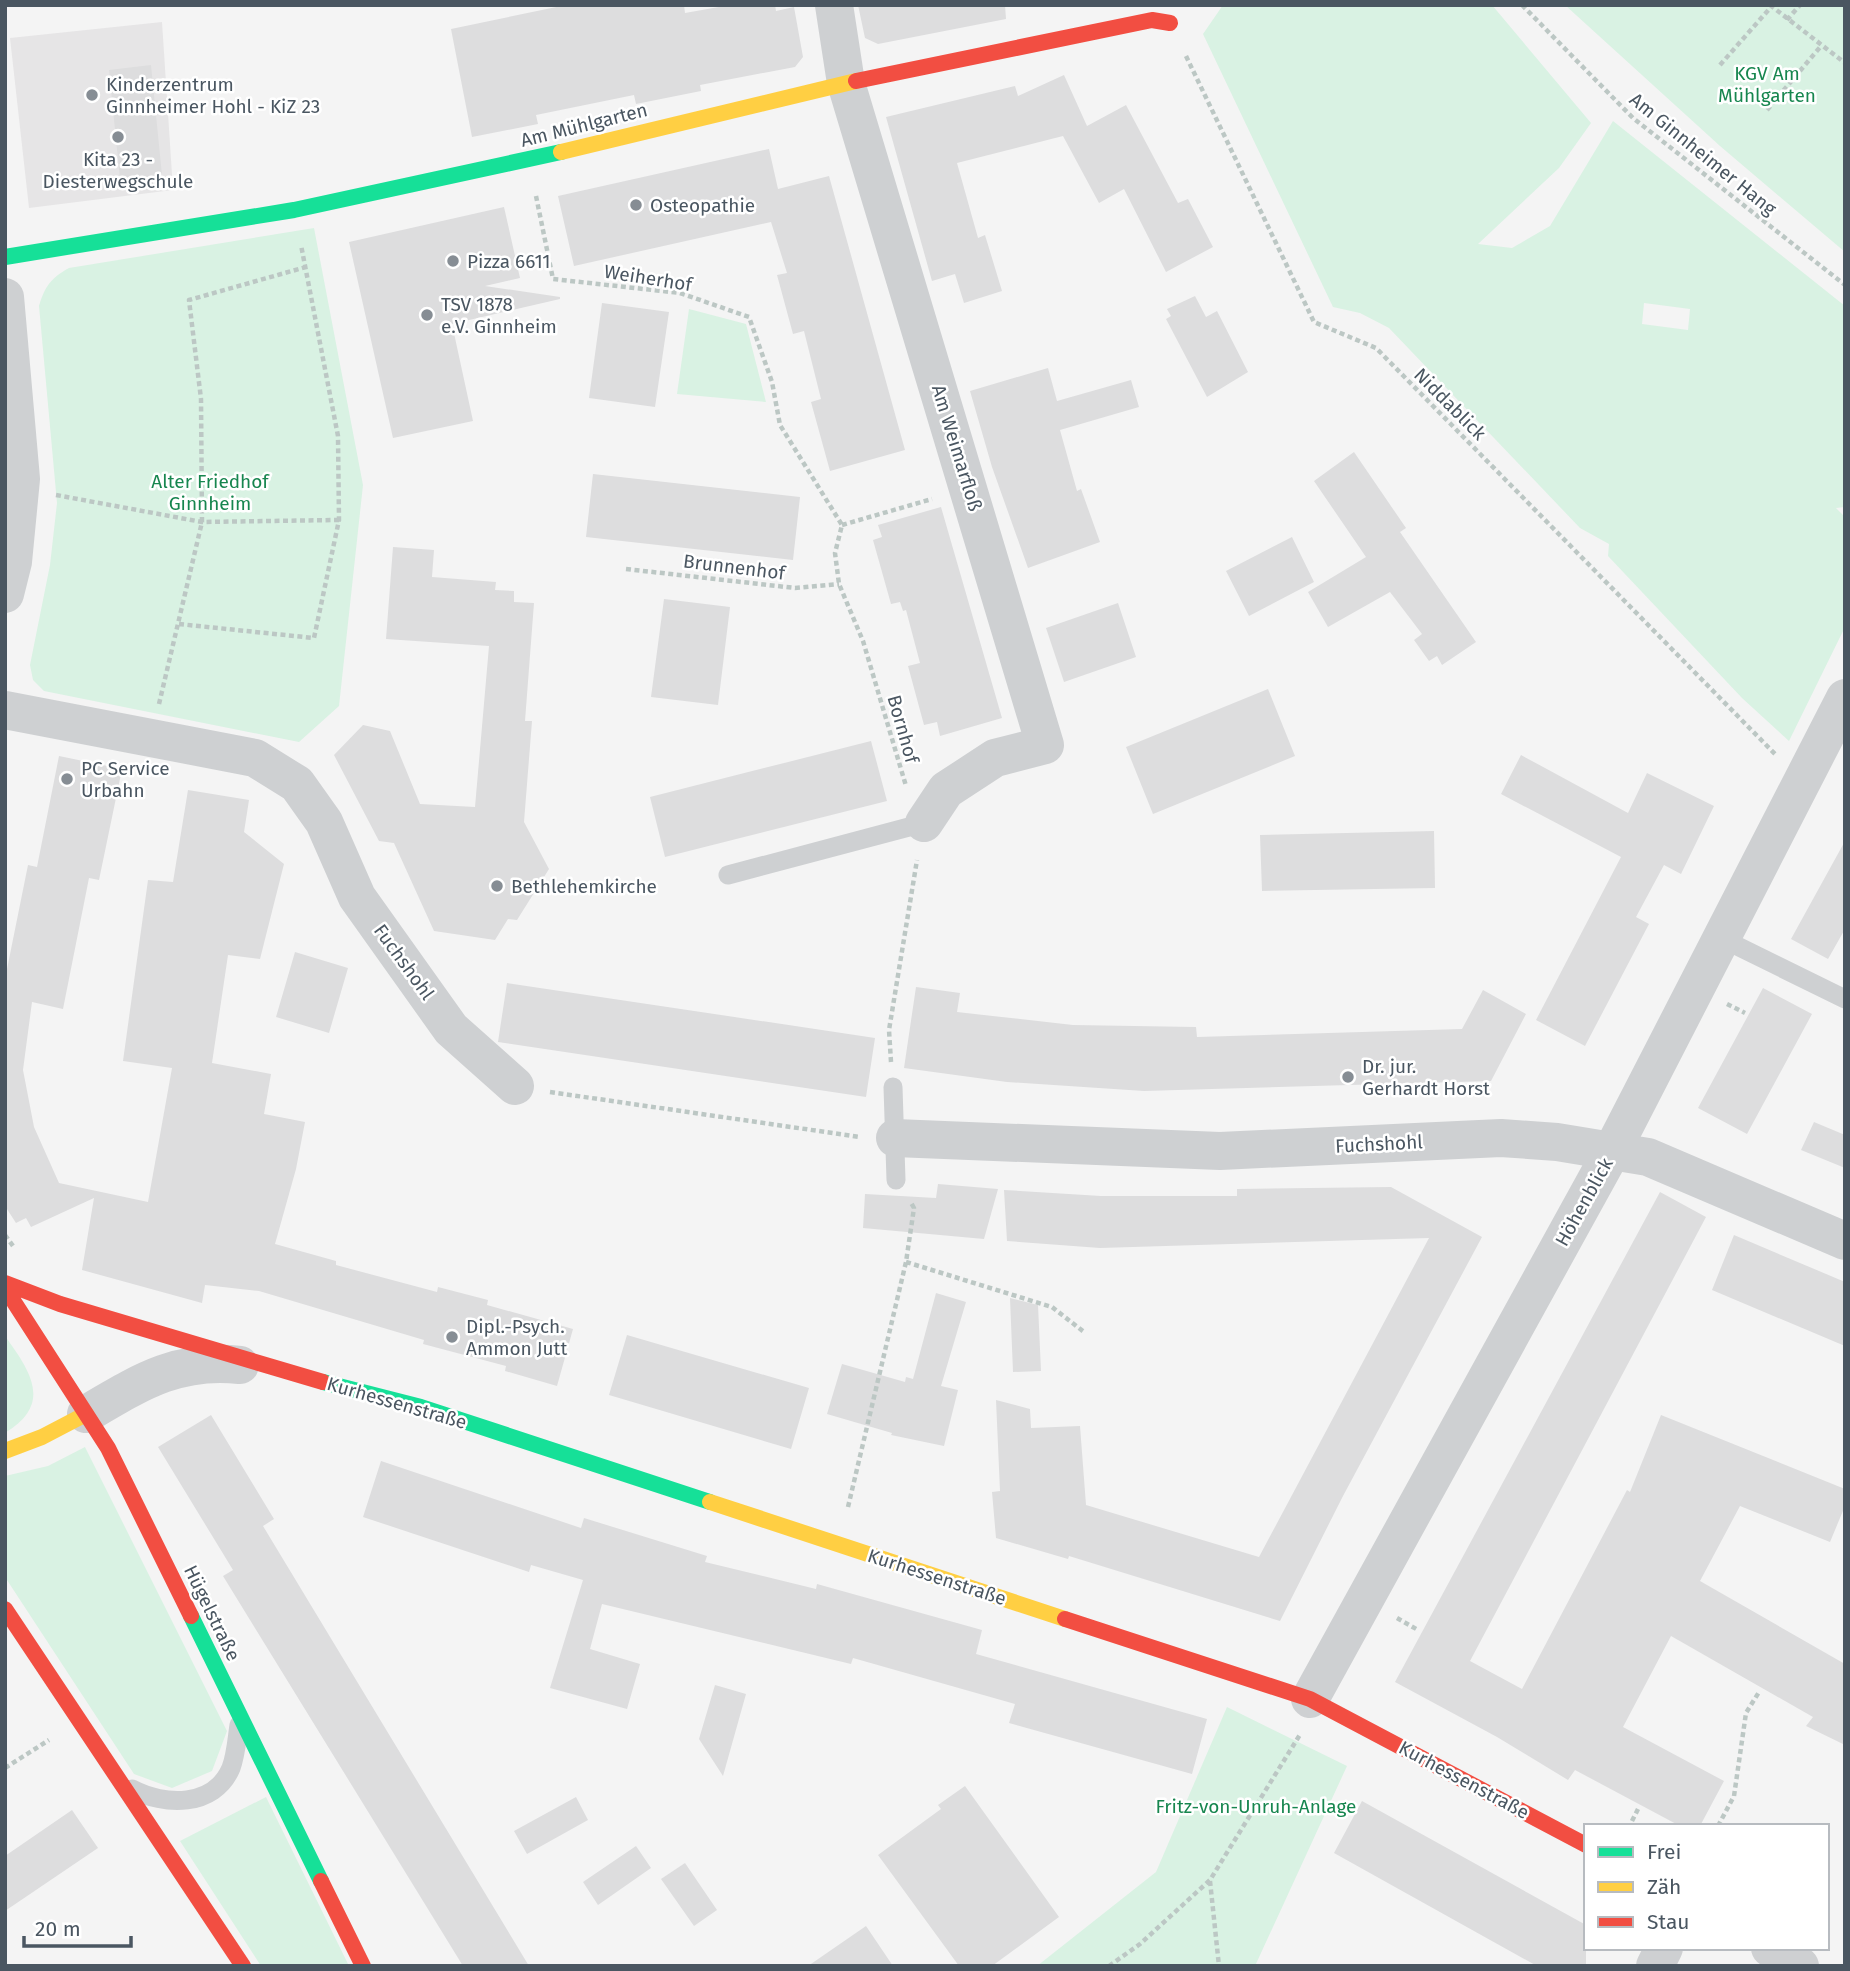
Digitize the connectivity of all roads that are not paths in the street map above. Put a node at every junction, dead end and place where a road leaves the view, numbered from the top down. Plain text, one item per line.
1 (834, 5) edge
2 (1170, 23) road end
3 (846, 83) junction
4 (5, 257) edge
5 (5, 297) edge
6 (26, 483) edge
7 (5, 594) edge
8 (1845, 698) edge
9 (5, 710) edge
10 (923, 823) joint
11 (728, 875) dead end
12 (1723, 940) junction
13 (1845, 999) edge
14 (515, 1086) road end
15 (893, 1087) dead end
16 (895, 1138) junction
17 (1612, 1151) junction
18 (896, 1180) road end
19 (1845, 1241) edge
20 (5, 1285) edge
21 (264, 1367) junction
22 (86, 1414) junction
23 (5, 1451) edge
24 (5, 1609) edge
25 (1307, 1714) junction
26 (240, 1720) junction
27 (125, 1786) junction
28 (1584, 1844) edge
29 (1663, 1950) edge
30 (1773, 1950) edge
31 (243, 1966) edge
32 (363, 1966) edge
33 (1655, 1966) edge
34 (1800, 1966) edge

1 - 3 street, Am Weimarfloß
2 - 3 street, Am Mühlgarten
3 - 4 street, Am Mühlgarten
3 - 10 street, Am Weimarfloß
5 - 6 street
6 - 7 street
8 - 12 street, Höhenblick
9 - 14 street, Fuchshohl
10 - 11 lane
12 - 13 lane
12 - 17 street, Höhenblick
15 - 16 lane
16 - 17 street, Fuchshohl
16 - 18 lane
17 - 19 street, Fuchshohl
17 - 25 street, Höhenblick
20 - 21 street, Kurhessenstraße
20 - 22 street, Hügelstraße
21 - 22 street, Kurhessenstraße
21 - 25 street, Kurhessenstraße
22 - 23 street
22 - 26 street, Hügelstraße
24 - 27 street
25 - 28 street, Kurhessenstraße
26 - 27 lane
26 - 32 street, Hügelstraße
27 - 31 street
29 - 33 street
30 - 34 street

